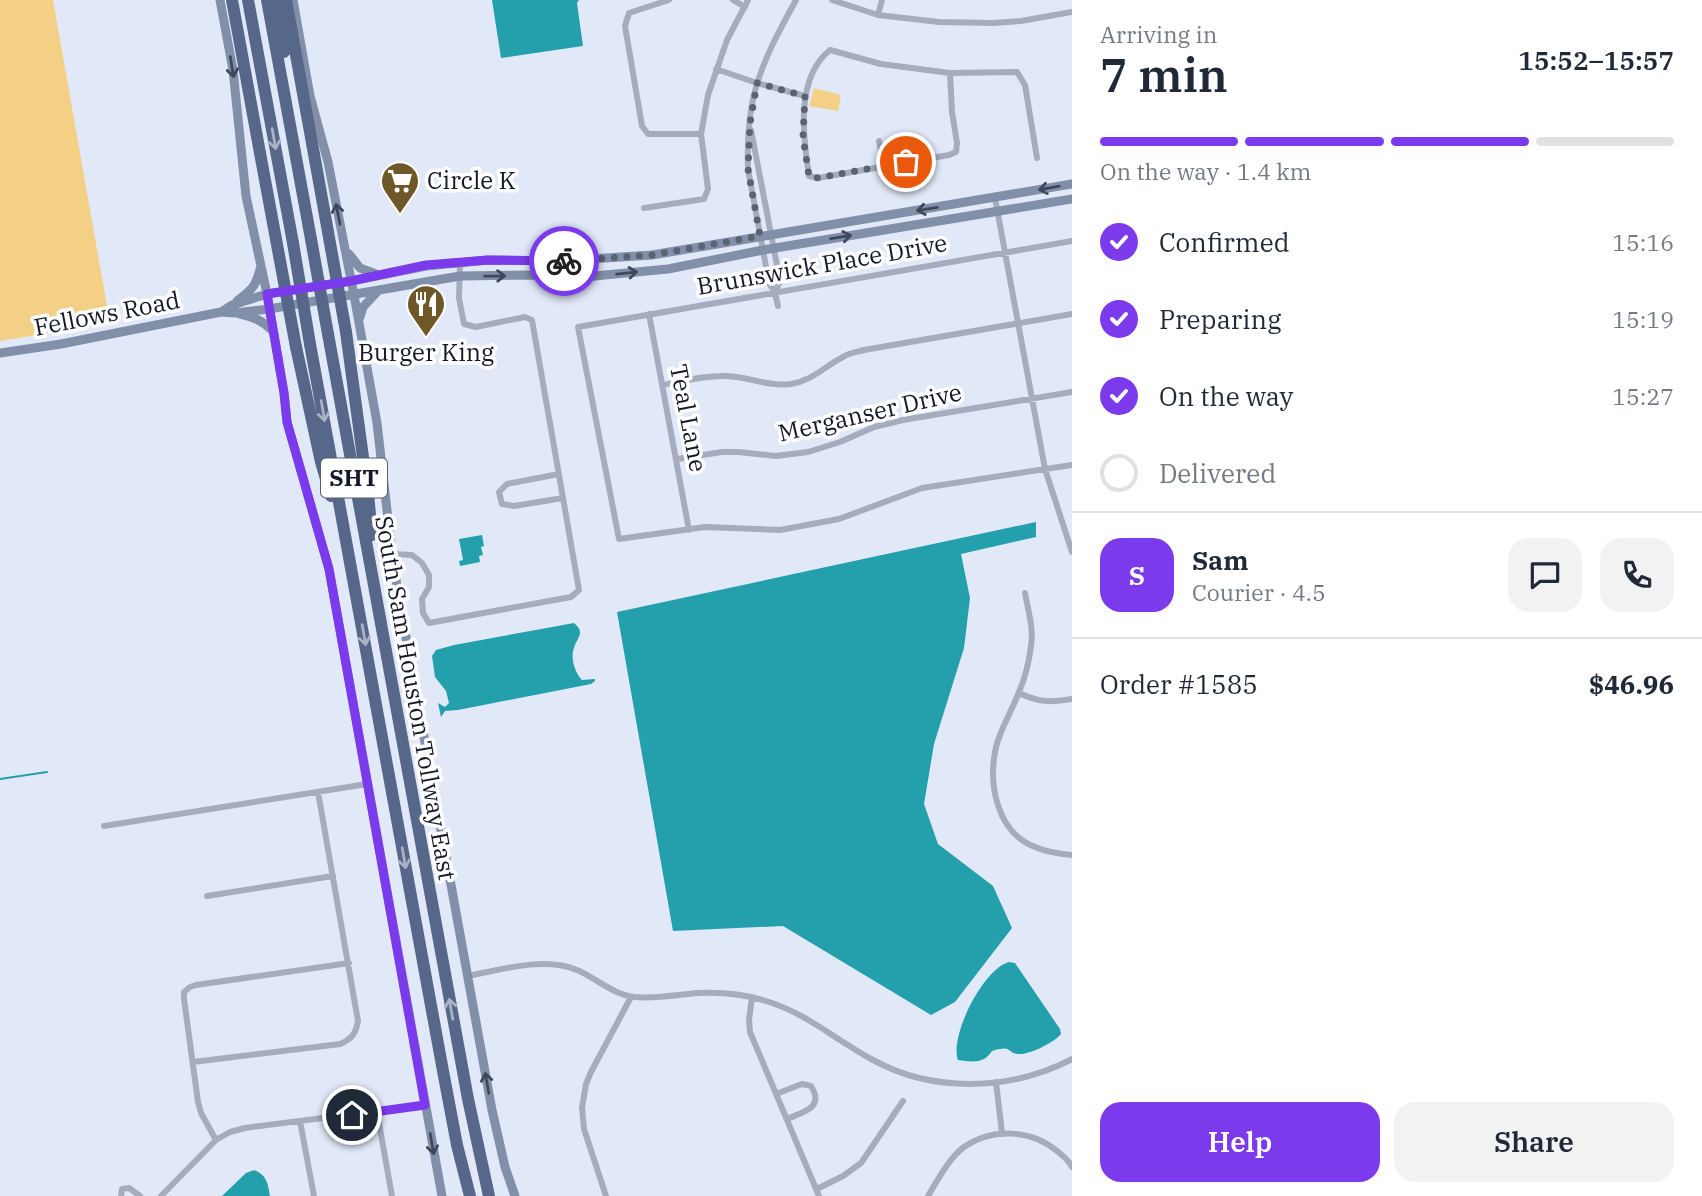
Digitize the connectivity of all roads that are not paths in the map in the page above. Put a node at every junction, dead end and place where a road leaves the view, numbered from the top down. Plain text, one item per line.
1 (220, 0) edge
2 (235, 0) edge
3 (248, 0) edge
4 (267, 0) edge
5 (279, 0) edge
6 (286, 0) edge
7 (293, 0) edge
8 (669, 0) edge
9 (733, 0) edge
10 (796, 0) edge
11 (832, 0) edge
12 (883, 0) edge
13 (656, 2) edge
14 (746, 4) edge
15 (1072, 12) edge
16 (878, 15) junction
17 (716, 69) junction
18 (950, 73) junction
19 (757, 83) junction
20 (805, 96) junction
21 (267, 103) junction
22 (750, 123) junction
23 (701, 134) junction
24 (879, 141) dead end
25 (1037, 158) dead end
26 (884, 165) junction
27 (1072, 184) edge
28 (995, 198) junction
29 (1072, 199) edge
30 (644, 208) dead end
31 (997, 212) junction
32 (771, 234) junction
33 (760, 236) junction
34 (311, 239) junction
35 (1072, 241) edge
36 (345, 249) junction
37 (768, 249) junction
38 (1004, 253) junction
39 (559, 261) junction
40 (460, 262) junction
41 (261, 267) junction
42 (377, 275) junction
43 (460, 276) junction
44 (559, 276) junction
45 (351, 281) junction
46 (380, 290) junction
47 (775, 293) junction
48 (267, 294) junction
49 (354, 295) junction
50 (778, 306) dead end
51 (234, 309) junction
52 (269, 309) junction
53 (649, 314) junction
54 (1072, 314) edge
55 (359, 322) junction
56 (1017, 324) junction
57 (273, 331) junction
58 (0, 353) edge
59 (663, 385) junction
60 (1072, 392) edge
61 (1031, 399) junction
62 (677, 459) junction
63 (1072, 465) edge
64 (1045, 470) junction
65 (559, 474) junction
66 (563, 498) junction
67 (689, 530) junction
68 (1072, 552) edge
69 (392, 554) junction
70 (349, 558) junction
71 (1025, 593) dead end
72 (380, 622) junction
73 (1019, 693) junction
74 (1072, 699) edge
75 (368, 784) junction
76 (318, 792) junction
77 (104, 826) dead end
78 (1072, 855) edge
79 (333, 876) junction
80 (207, 896) dead end
81 (349, 963) junction
82 (467, 976) junction
83 (631, 997) junction
84 (752, 997) junction
85 (193, 1062) junction
86 (1071, 1062) edge
87 (996, 1082) junction
88 (776, 1094) junction
89 (903, 1101) dead end
90 (425, 1105) junction
91 (377, 1112) junction
92 (787, 1119) junction
93 (300, 1121) junction
94 (1002, 1133) junction
95 (216, 1140) junction
96 (1072, 1167) edge
97 (818, 1192) edge
98 (121, 1196) edge
99 (140, 1196) edge
100 (161, 1196) edge
101 (314, 1196) edge
102 (392, 1196) edge
103 (442, 1196) edge
104 (470, 1196) edge
105 (489, 1196) edge
106 (515, 1196) edge
107 (606, 1196) edge
108 (928, 1196) edge

1 -> 41 main road
2 - 21 highway
2 - 70 highway, bridge
3 - 21 highway, South Sam Houston Tollway East / SHT
4 - 34 highway, South Sam Houston Tollway East / SHT
5 - 34 highway
6 - 72 highway, bridge
36 -> 7 main road
8 - 13 street
9 - 14 street
10 - 19 street
11 - 16 street
12 - 16 street
13 - 23 street
14 - 17 street
15 - 16 street
17 - 19 street
17 - 23 street
18 - 20 street
18 - 25 street
18 - 26 street
19 - 20 street
19 - 22 street
20 - 26 street
21 -> 70 highway, South Sam Houston Tollway East / SHT, bridge
22 - 32 street
22 - 33 street
23 - 30 street
24 - 26 street
27 -> 28 main road, Fellows Road
28 - 31 street
28 -> 32 main road, Fellows Road
29 - 31 main road, Fellows Road
37 -> 31 main road, Fellows Road
31 - 38 street
32 - 33 main road, Fellows Road
32 - 37 street
33 - 37 street
33 - 39 main road, Fellows Road
34 - 72 highway, South Sam Houston Tollway East / SHT, bridge
35 - 38 street, Brunswick Place Drive
36 - 42 main road
36 - 45 main road
44 -> 37 main road, Fellows Road
37 - 47 street
38 - 47 street, Brunswick Place Drive
38 - 56 street
39 - 40 main road, Fellows Road
39 - 44 main road
40 - 42 main road, Fellows Road
40 - 43 street
41 - 48 main road
41 - 51 main road
42 - 45 main road, Fellows Road
43 -> 44 main road, Fellows Road
43 - 46 main road, Fellows Road
43 - 65 street
45 - 48 main road, Fellows Road
45 - 49 main road
46 - 49 main road, Fellows Road
46 - 55 main road
47 - 50 street
47 - 53 street, Brunswick Place Drive
48 - 51 main road, Fellows Road
48 - 52 main road
49 - 52 main road, Fellows Road
49 - 55 main road
51 - 52 main road, Fellows Road
51 - 57 main road
51 - 58 main road, Fellows Road
52 - 57 main road
53 - 59 street, Teal Lane
53 - 67 street, Brunswick Place Drive
54 - 56 street
55 - 69 main road
56 - 59 street
56 - 61 street
57 - 75 main road
59 - 62 street, Teal Lane
60 - 61 street, Merganser Drive
61 - 62 street, Merganser Drive
61 - 64 street
62 - 67 street, Teal Lane
63 - 64 street
64 - 67 street
64 - 68 street
65 - 66 street
65 - 66 street
66 - 69 street
69 - 82 main road
70 -> 104 highway, South Sam Houston Tollway East / SHT
71 - 73 street
105 -> 72 highway, South Sam Houston Tollway East / SHT
73 - 74 street
73 - 78 street
75 - 76 street
75 - 90 main road
76 - 77 street
76 - 79 street
79 - 80 street
79 - 81 street
81 - 85 street
81 - 85 street
82 - 83 street
106 -> 82 main road
83 - 84 street
83 - 107 street
84 - 87 street
84 - 88 street
85 - 95 street
86 - 87 street
87 - 94 street
88 - 92 street
88 - 92 street
89 - 97 street
90 - 91 street
90 -> 103 main road
91 - 93 street
91 - 102 street
92 - 97 street
93 - 95 street
93 - 101 street
94 - 96 street
94 - 108 street
95 - 100 street
98 - 99 street

